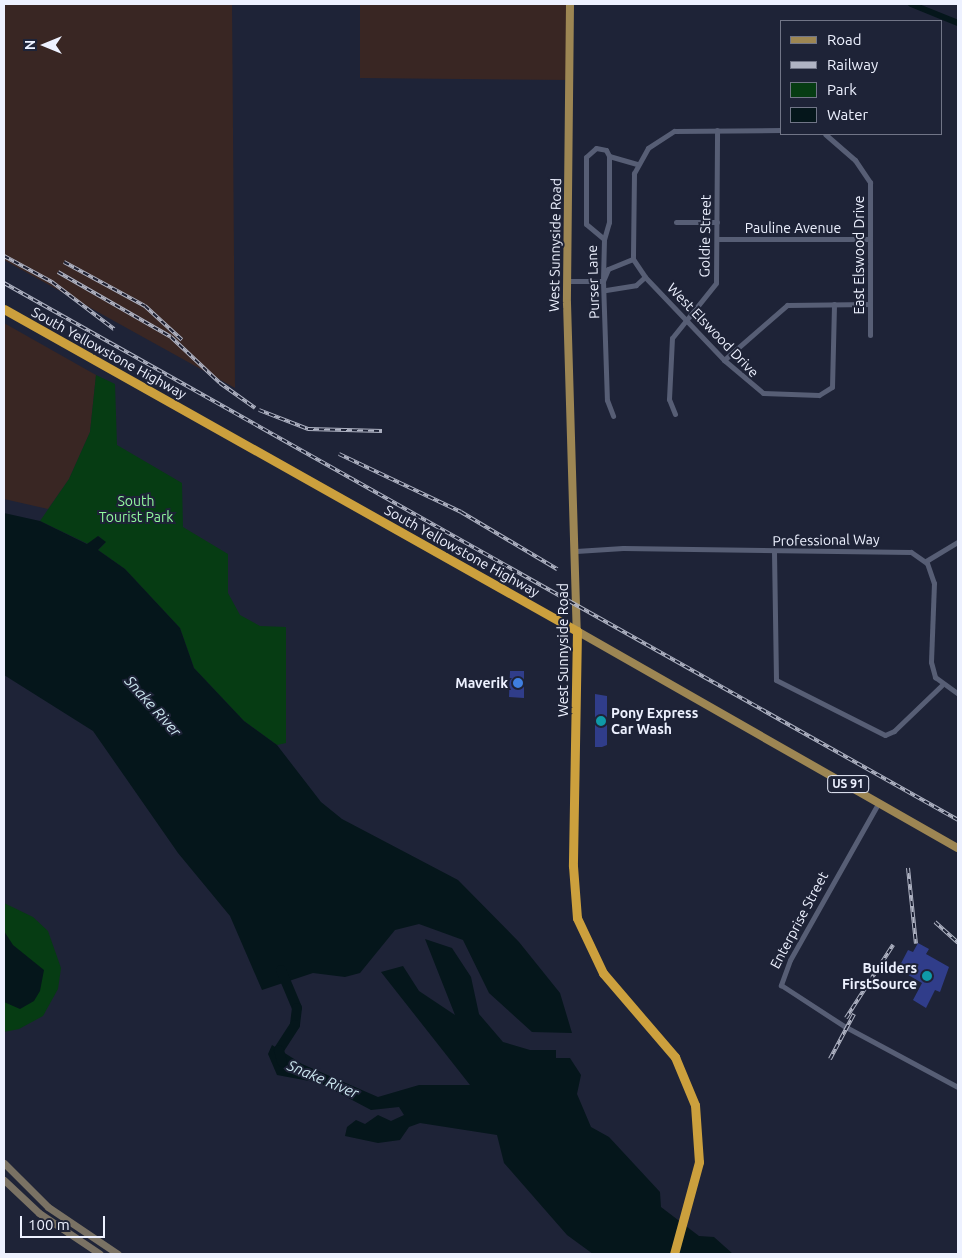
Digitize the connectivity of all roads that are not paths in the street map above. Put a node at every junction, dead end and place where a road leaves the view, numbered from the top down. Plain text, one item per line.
1 (570, 4) edge
2 (717, 130) junction
3 (780, 130) edge
4 (826, 135) edge
5 (609, 156) junction
6 (637, 164) junction
7 (676, 222) dead end
8 (717, 222) junction
9 (604, 238) junction
10 (717, 239) junction
11 (870, 239) junction
12 (633, 259) junction
13 (645, 277) junction
14 (569, 281) junction
15 (603, 281) junction
16 (606, 290) junction
17 (834, 304) junction
18 (870, 304) junction
19 (4, 309) edge
20 (686, 319) junction
21 (870, 335) dead end
22 (724, 360) junction
23 (675, 414) dead end
24 (613, 416) dead end
25 (958, 542) edge
26 (576, 551) junction
27 (774, 552) junction
28 (926, 560) junction
29 (577, 631) junction
30 (942, 685) junction
31 (958, 694) edge
32 (879, 802) junction
33 (958, 848) edge
34 (958, 1087) edge
35 (4, 1163) edge
36 (4, 1180) edge
37 (100, 1254) edge
38 (118, 1254) edge
39 (674, 1254) edge

1 - 14 main road, West Sunnyside Road
2 - 3 street
2 - 6 street
2 - 8 street, Goldie Street
4 - 11 street, East Elswood Drive
5 - 6 street
5 - 9 street
5 - 9 street, Purser Lane
6 - 12 street
7 - 8 street
8 - 10 street, Goldie Street
9 - 15 street, Purser Lane
10 - 11 street, Pauline Avenue
10 - 20 street, Goldie Street
11 - 18 street, East Elswood Drive
12 - 13 street
12 - 15 street
13 - 16 street
13 - 20 street, West Elswood Drive
14 - 15 street
14 - 26 main road, West Sunnyside Road
15 - 16 street, Purser Lane
16 - 24 street, Purser Lane
17 - 18 street
17 - 22 street
17 - 22 street, West Elswood Drive
18 - 21 street, East Elswood Drive
19 - 29 highway, South Yellowstone Highway
20 - 22 street, West Elswood Drive
20 - 23 street, Goldie Street
25 - 28 street
26 - 27 street, Professional Way
26 - 29 main road, West Sunnyside Road
27 - 28 street, Professional Way
27 - 30 street
28 - 30 street
29 - 32 main road, South Yellowstone Highway / US 91
29 - 39 highway, West Sunnyside Road
30 - 31 street
32 - 33 main road, South Yellowstone Highway / US 91
32 - 34 street, Enterprise Street
35 - 38 street
36 - 37 street

